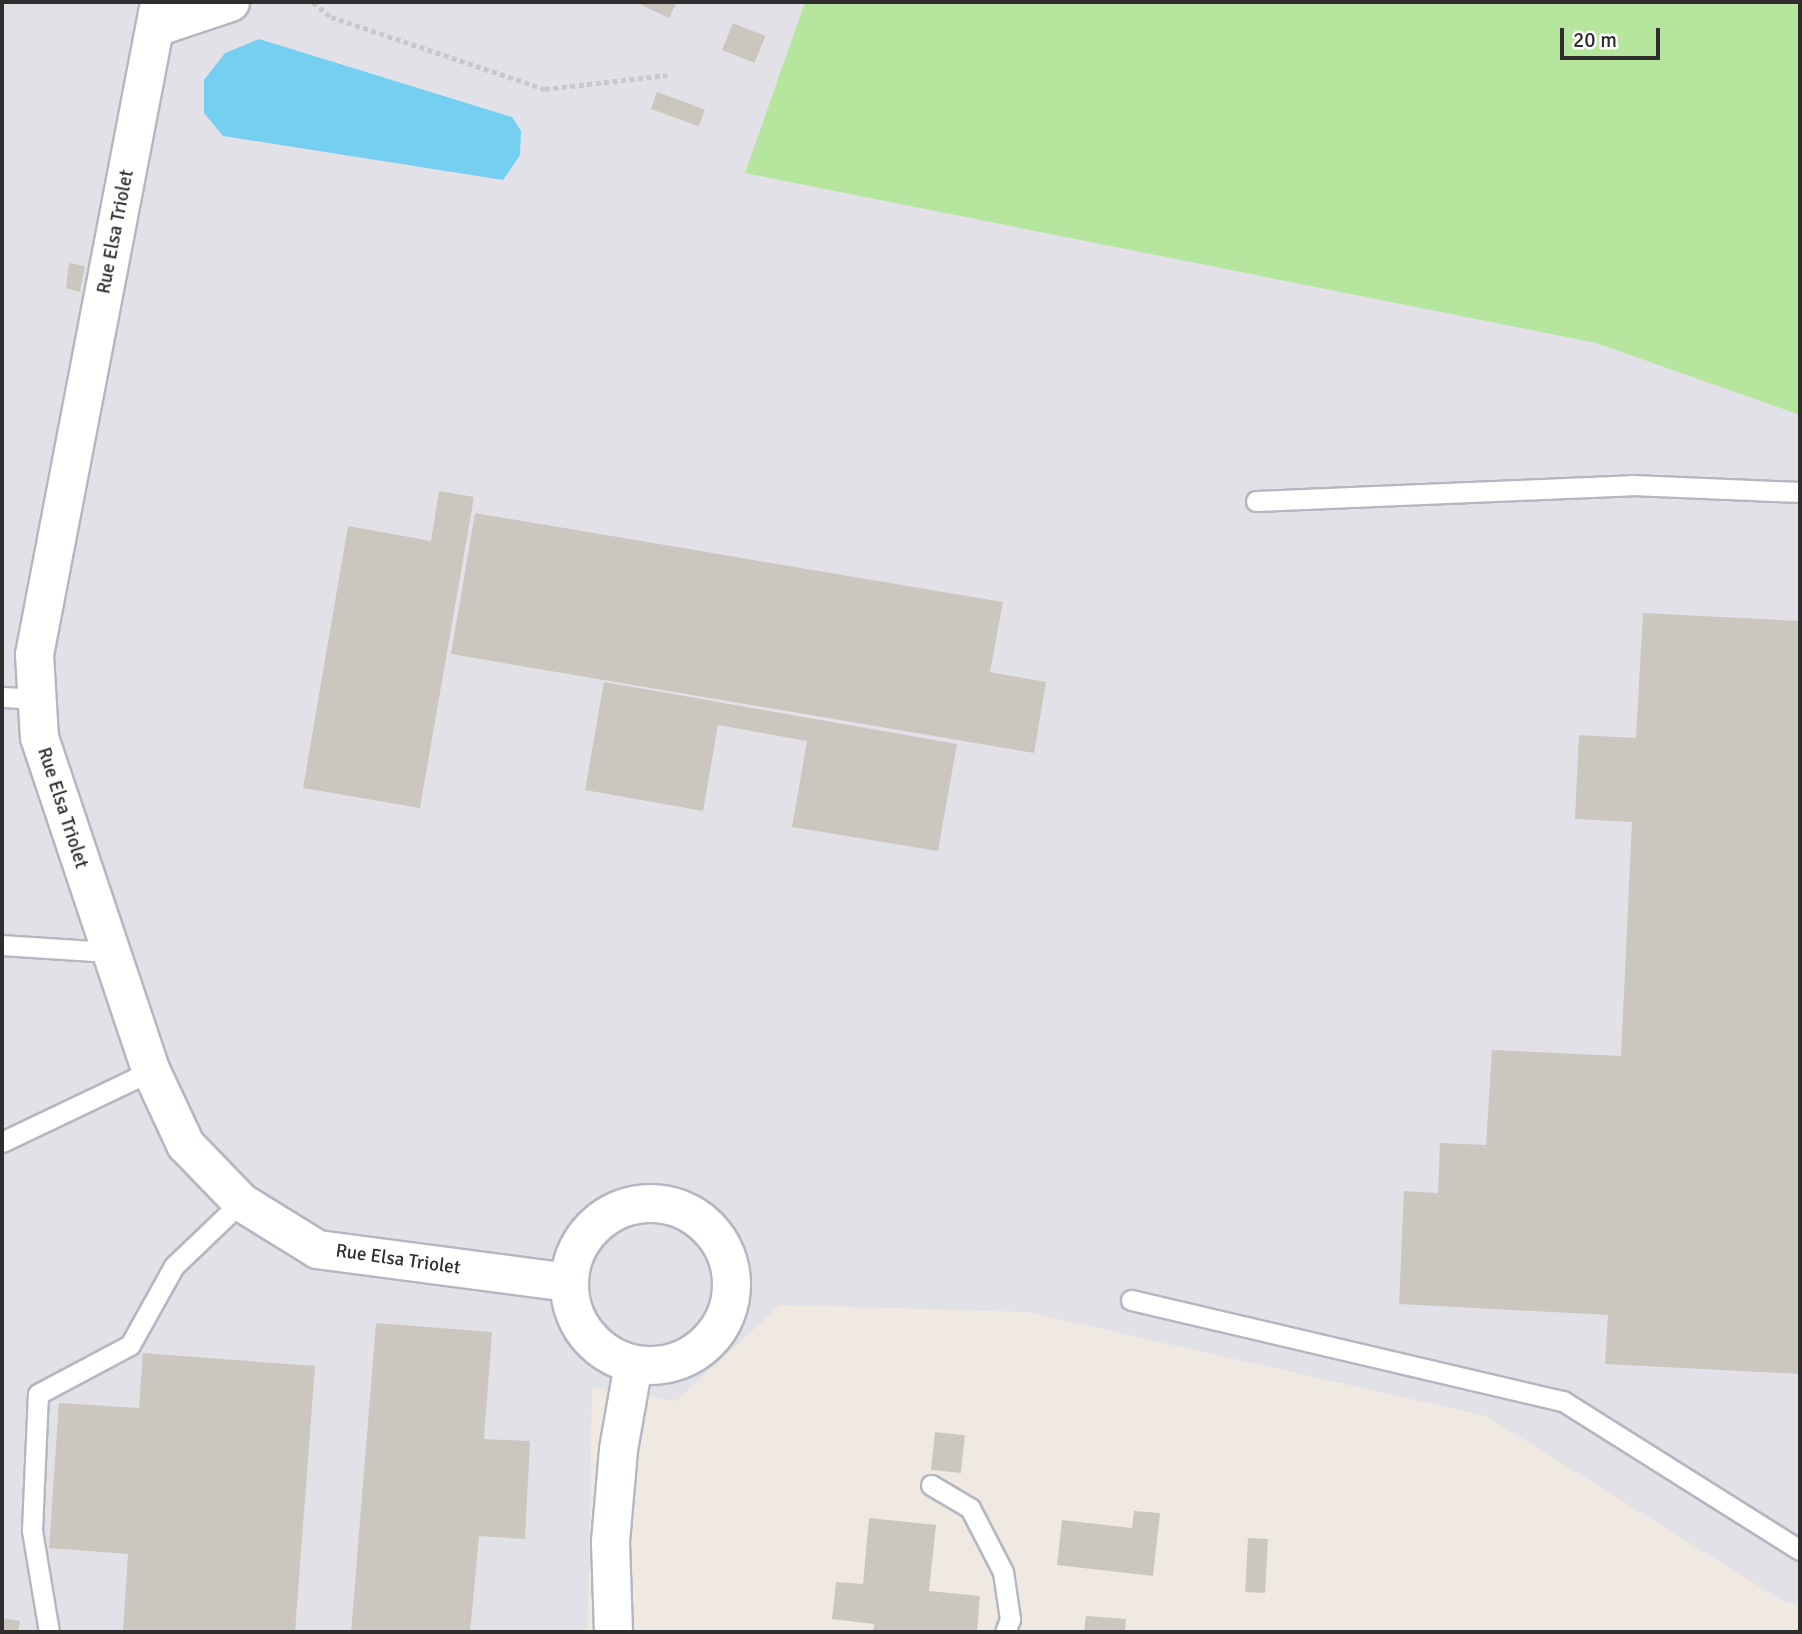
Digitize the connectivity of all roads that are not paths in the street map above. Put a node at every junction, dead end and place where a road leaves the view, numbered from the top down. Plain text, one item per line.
1 (230, 2) edge
2 (157, 15) edge
3 (1800, 492) edge
4 (1256, 501) dead end
5 (19, 698) edge
6 (2, 945) edge
7 (111, 952) junction
8 (151, 1071) junction
9 (2, 1142) edge
10 (242, 1202) junction
11 (568, 1282) junction
12 (1131, 1300) dead end
13 (634, 1364) junction
14 (931, 1485) dead end
15 (1800, 1550) edge
16 (49, 1632) edge
17 (613, 1632) edge
18 (1005, 1632) edge

1 - 2 street
2 - 5 street, Rue Elsa Triolet
3 - 4 lane
5 - 7 street, Rue Elsa Triolet
6 - 7 lane
7 - 8 street, Rue Elsa Triolet
8 - 9 lane
8 - 10 street, Rue Elsa Triolet
10 - 11 street, Rue Elsa Triolet
10 - 16 lane
11 - 13 street
11 - 13 street
12 - 15 lane
13 - 17 street
14 - 18 lane

